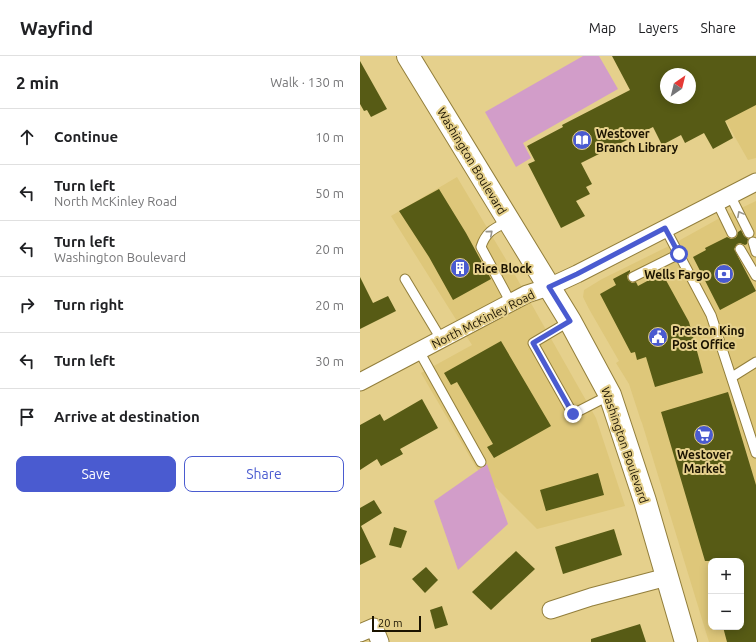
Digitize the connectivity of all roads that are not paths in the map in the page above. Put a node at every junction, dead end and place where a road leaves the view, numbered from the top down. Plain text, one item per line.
1 (408, 56) edge
2 (756, 182) edge
3 (724, 198) junction
4 (509, 221) junction
5 (665, 228) junction
6 (732, 233) dead end
7 (740, 248) dead end
8 (756, 252) edge
9 (679, 254) junction
10 (756, 276) edge
11 (633, 277) dead end
12 (404, 279) dead end
13 (549, 287) junction
14 (511, 303) junction
15 (570, 321) junction
16 (441, 339) junction
17 (419, 351) junction
18 (756, 362) edge
19 (732, 377) junction
20 (360, 382) edge
21 (610, 395) junction
22 (756, 454) edge
23 (481, 462) dead end
24 (667, 577) junction
25 (551, 610) dead end
26 (686, 642) edge

1 - 4 main road, Washington Boulevard
2 - 3 street, North McKinley Road
3 - 5 street, North McKinley Road
3 - 6 lane
8 -> 3 lane
4 - 13 main road, Washington Boulevard
14 -> 4 lane
5 - 9 lane
5 - 13 street, North McKinley Road
7 - 10 lane
9 - 11 lane
9 - 19 lane
12 - 16 lane
13 - 14 street, North McKinley Road
13 - 15 main road, Washington Boulevard
14 - 16 street, North McKinley Road
15 - 21 main road, Washington Boulevard
15 - 21 lane
16 - 17 street, North McKinley Road
17 - 20 street, North McKinley Road
17 - 23 lane
18 - 19 lane
19 - 22 lane
21 - 24 main road, Washington Boulevard
24 - 25 street
24 - 26 main road, Washington Boulevard

